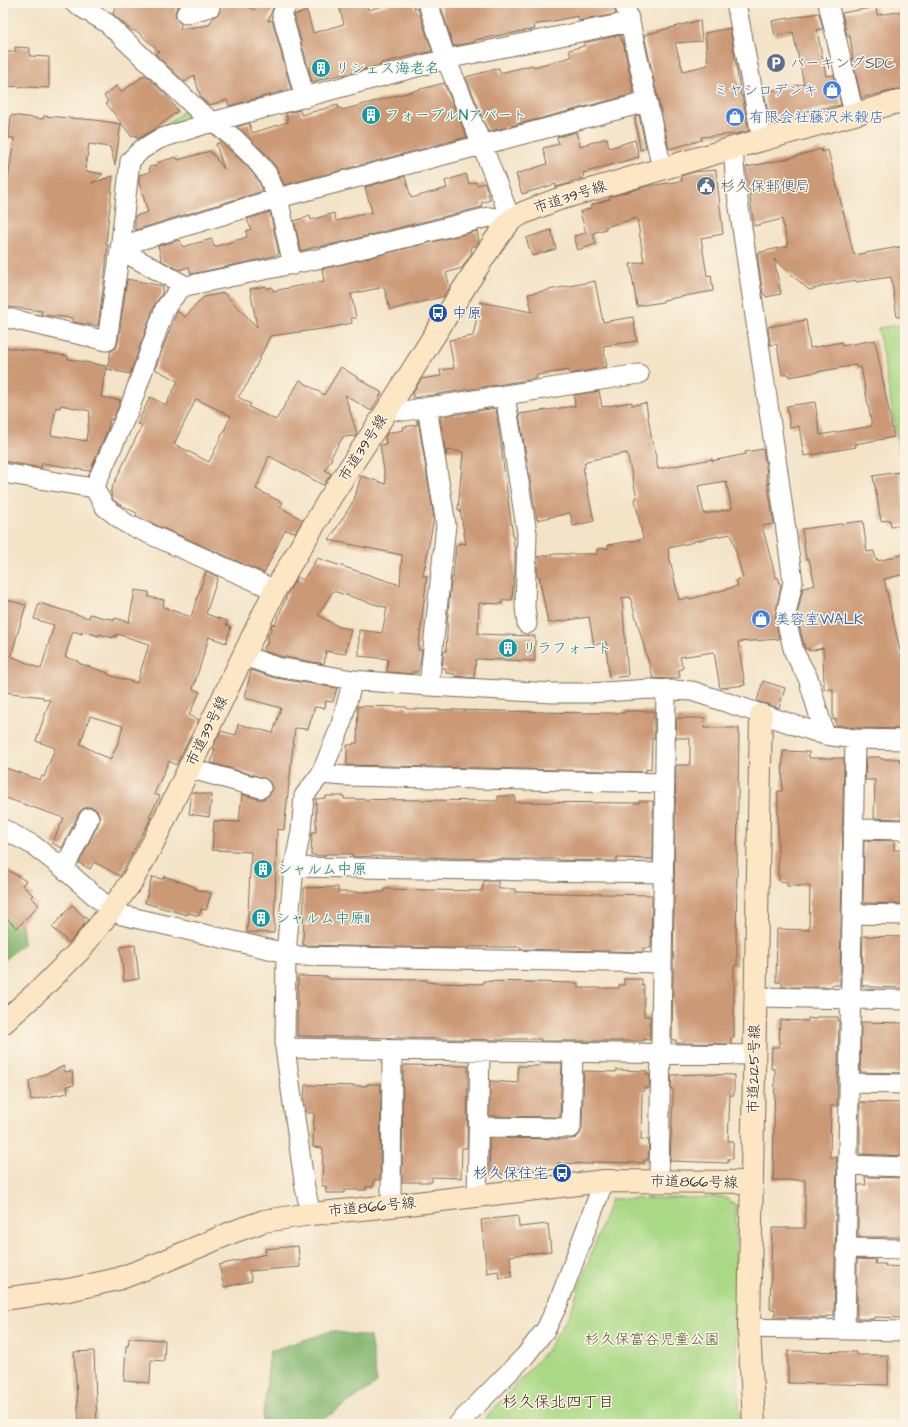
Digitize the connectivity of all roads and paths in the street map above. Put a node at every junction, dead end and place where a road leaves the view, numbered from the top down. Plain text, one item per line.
1 (74, 3) edge
2 (210, 3) edge
3 (288, 3) edge
4 (428, 3) edge
5 (624, 3) edge
6 (736, 3) edge
7 (828, 3) edge
8 (186, 14) dead end
9 (630, 22) junction
10 (446, 59) junction
11 (305, 98) junction
12 (905, 100) edge
13 (647, 102) junction
14 (854, 114) junction
15 (212, 122) junction
16 (762, 140) junction
17 (482, 145) junction
18 (733, 148) junction
19 (662, 169) junction
20 (278, 198) junction
21 (511, 220) junction
22 (120, 250) junction
23 (293, 265) junction
24 (186, 286) junction
25 (3, 317) edge
26 (639, 374) dead end
27 (505, 395) junction
28 (427, 407) junction
29 (388, 409) junction
30 (3, 473) edge
31 (94, 488) junction
32 (274, 590) junction
33 (527, 624) dead end
34 (244, 656) junction
35 (353, 680) junction
36 (429, 686) junction
37 (666, 689) junction
38 (761, 714) junction
39 (825, 735) junction
40 (855, 739) junction
41 (905, 740) edge
42 (188, 768) junction
43 (321, 774) junction
44 (665, 783) junction
45 (261, 788) dead end
46 (90, 818) dead end
47 (3, 829) edge
48 (853, 829) junction
49 (905, 830) edge
50 (294, 867) junction
51 (64, 869) junction
52 (663, 873) junction
53 (111, 910) junction
54 (852, 914) junction
55 (905, 915) edge
56 (286, 953) junction
57 (662, 963) junction
58 (756, 997) junction
59 (850, 999) junction
60 (905, 1000) edge
61 (3, 1023) edge
62 (285, 1048) junction
63 (392, 1050) junction
64 (480, 1051) junction
65 (573, 1053) junction
66 (661, 1054) junction
67 (755, 1055) junction
68 (849, 1083) junction
69 (905, 1084) edge
70 (479, 1127) junction
71 (848, 1165) junction
72 (905, 1167) edge
73 (604, 1181) junction
74 (659, 1181) junction
75 (752, 1182) junction
76 (477, 1195) junction
77 (391, 1206) junction
78 (311, 1214) junction
79 (846, 1248) junction
80 (905, 1249) edge
81 (3, 1299) edge
82 (749, 1328) junction
83 (844, 1330) junction
84 (905, 1331) edge
85 (458, 1424) edge
86 (754, 1424) edge

1 - 15 street
2 - 8 street
3 - 11 street
4 - 10 street
5 - 9 street
6 - 16 street
7 - 14 street
9 - 10 street
9 - 13 street
10 - 11 street
10 - 17 street
11 - 15 street
12 - 14 street, 市道39号線
13 - 17 street
13 - 19 street
14 - 16 street, 市道39号線
15 - 20 street
15 - 22 street
16 - 18 street, 市道39号線
17 - 20 street
17 - 21 street
18 - 19 street, 市道39号線
18 - 39 street
19 - 21 street, 市道39号線
20 - 22 street
20 - 23 street
21 - 23 street
21 - 29 street, 市道39号線
22 - 24 street
22 - 25 street
23 - 24 street
24 - 31 street
26 - 27 street
27 - 28 street
27 - 33 street
28 - 29 street
28 - 36 street
29 - 32 street, 市道39号線
30 - 31 street
31 - 32 street
32 - 34 street, 市道39号線
34 - 35 street
34 - 42 street, 市道39号線
35 - 36 street
35 - 43 street
36 - 37 street
37 - 38 street
37 - 44 street
38 - 39 street
38 - 58 street, 市道2125号線
39 - 40 street
40 - 41 street
40 - 48 street
42 - 45 street
42 - 53 street, 市道39号線
43 - 44 street
43 - 50 street
44 - 52 street
46 - 51 street
47 - 51 street
48 - 49 street
48 - 54 street
50 - 52 street
50 - 56 street
51 - 53 street
52 - 57 street
53 - 56 street
53 - 61 street, 市道39号線
54 - 55 street
54 - 59 street
56 - 57 street
56 - 62 street
57 - 66 street
58 - 59 street
58 - 67 street, 市道2125号線
59 - 60 street
59 - 68 street
62 - 63 street
62 - 78 street
63 - 64 street
63 - 77 street
64 - 65 street
64 - 70 street
65 - 66 street
65 - 70 street
66 - 67 street
66 - 74 street
67 - 75 street, 市道2125号線
68 - 69 street
68 - 71 street
70 - 76 street
71 - 72 street
71 - 79 street
73 - 74 street, 市道866号線
73 - 76 street, 市道866号線
73 - 85 street
74 - 75 street, 市道866号線
75 - 82 street, 市道2125号線
76 - 77 street, 市道866号線
77 - 78 street, 市道866号線
78 - 81 street, 市道866号線
79 - 80 street
79 - 83 street
82 - 83 street
82 - 86 street, 市道2125号線
83 - 84 street

